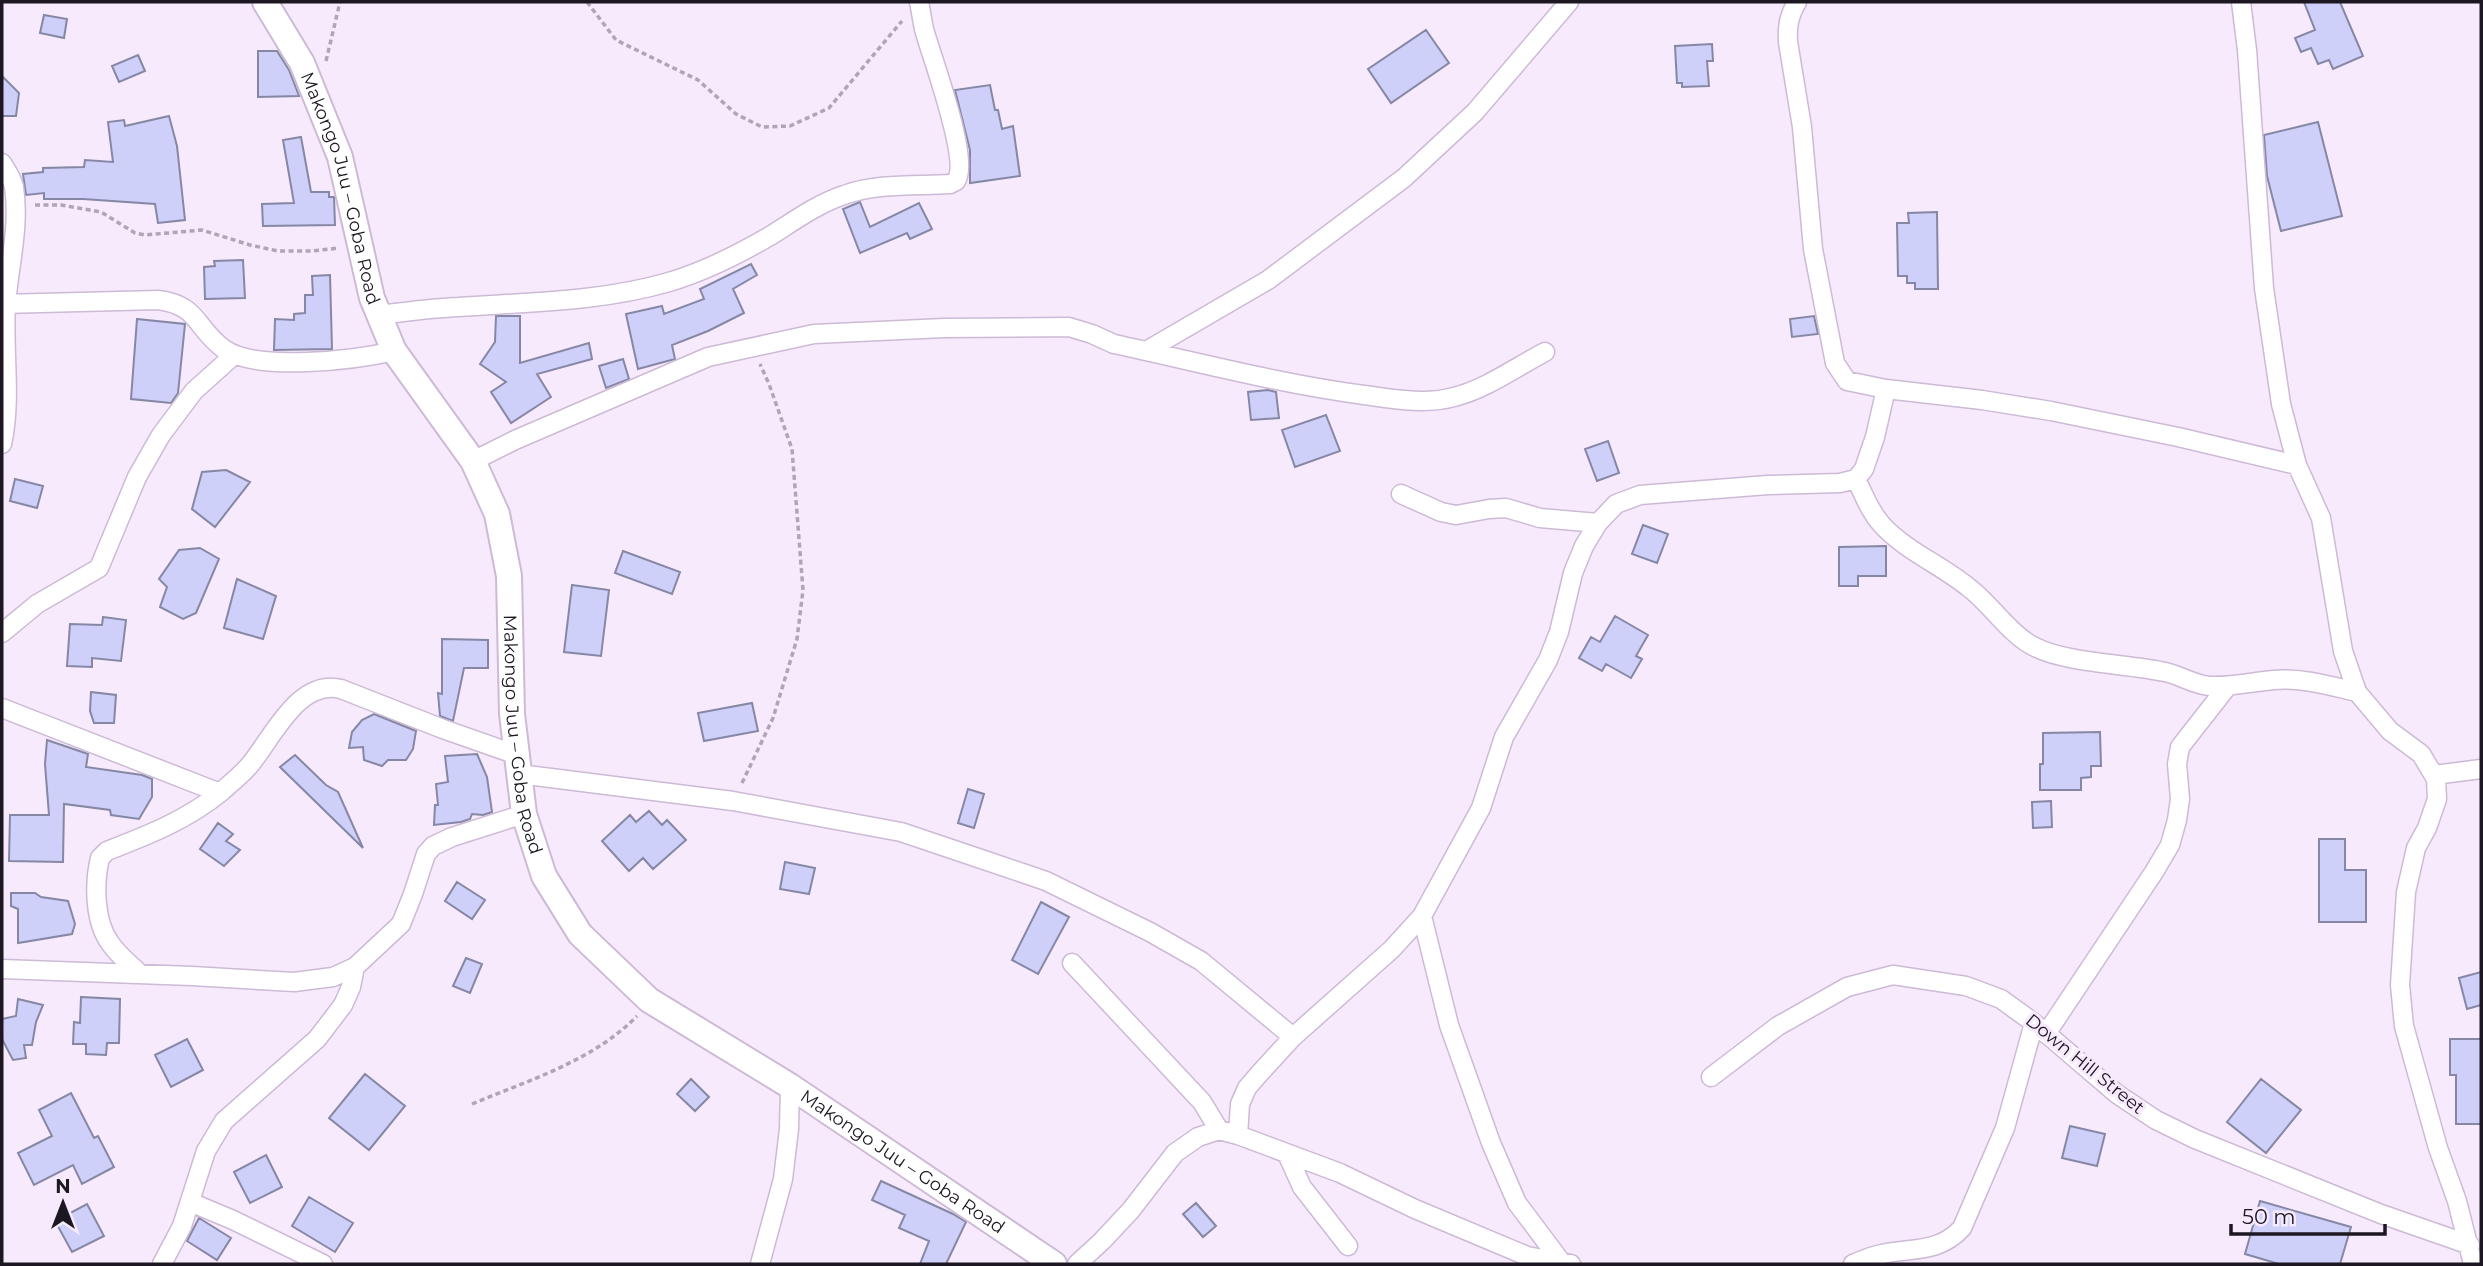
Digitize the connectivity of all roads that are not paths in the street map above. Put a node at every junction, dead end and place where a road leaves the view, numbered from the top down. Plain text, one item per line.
1 (265, 2) edge
2 (919, 2) edge
3 (1570, 2) edge
4 (1797, 2) edge
5 (2241, 2) edge
6 (2, 163) edge
7 (4, 304) edge
8 (379, 315) junction
9 (394, 351) junction
10 (1146, 351) junction
11 (1545, 352) dead end
12 (234, 355) junction
13 (1886, 390) junction
14 (2, 444) edge
15 (473, 461) junction
16 (2297, 465) junction
17 (1856, 479) junction
18 (1401, 494) dead end
19 (1598, 523) junction
20 (2, 633) edge
21 (2227, 687) junction
22 (2357, 692) junction
23 (2, 708) edge
24 (518, 764) junction
25 (2480, 767) edge
26 (2434, 775) junction
27 (220, 793) junction
28 (524, 814) junction
29 (1422, 916) junction
30 (1072, 963) dead end
31 (355, 967) junction
32 (2, 969) edge
33 (140, 974) junction
34 (2040, 1028) junction
35 (1293, 1037) junction
36 (1710, 1077) dead end
37 (790, 1086) junction
38 (1219, 1130) junction
39 (1238, 1135) junction
40 (1287, 1154) junction
41 (190, 1202) junction
42 (2470, 1245) junction
43 (1348, 1246) dead end
44 (1566, 1263) edge
45 (162, 1264) edge
46 (323, 1264) edge
47 (760, 1264) edge
48 (1054, 1264) edge
49 (1077, 1264) edge
50 (1853, 1264) edge
51 (2473, 1264) edge

1 - 8 street, Makongo Juu – Goba Road
2 - 8 street
3 - 10 street
4 - 13 street
5 - 16 street
6 - 7 street
7 - 12 street
7 - 14 street
8 - 9 street, Makongo Juu – Goba Road
9 - 12 street
9 - 15 street, Makongo Juu – Goba Road
10 - 11 street
10 - 15 street
12 - 20 street
13 - 16 street
13 - 17 street
15 - 24 street, Makongo Juu – Goba Road
16 - 22 street
17 - 19 street
17 - 21 street
18 - 19 street
19 - 29 street
21 - 22 street
21 - 34 street
22 - 26 street
23 - 27 street
24 - 27 street
24 - 28 street, Makongo Juu – Goba Road
24 - 35 street
25 - 26 street
26 - 42 street
27 - 33 street
28 - 31 street
28 - 37 street, Makongo Juu – Goba Road
29 - 35 street
29 - 44 street
30 - 38 street
31 - 33 street
31 - 41 street
32 - 33 street
34 - 36 street, Down Hill Street
34 - 42 street, Down Hill Street
34 - 50 street
35 - 39 street
37 - 47 street
37 - 48 street, Makongo Juu – Goba Road
38 - 39 street
38 - 49 street
39 - 40 street
40 - 43 street
40 - 44 street
41 - 45 street
41 - 46 street
42 - 51 street

